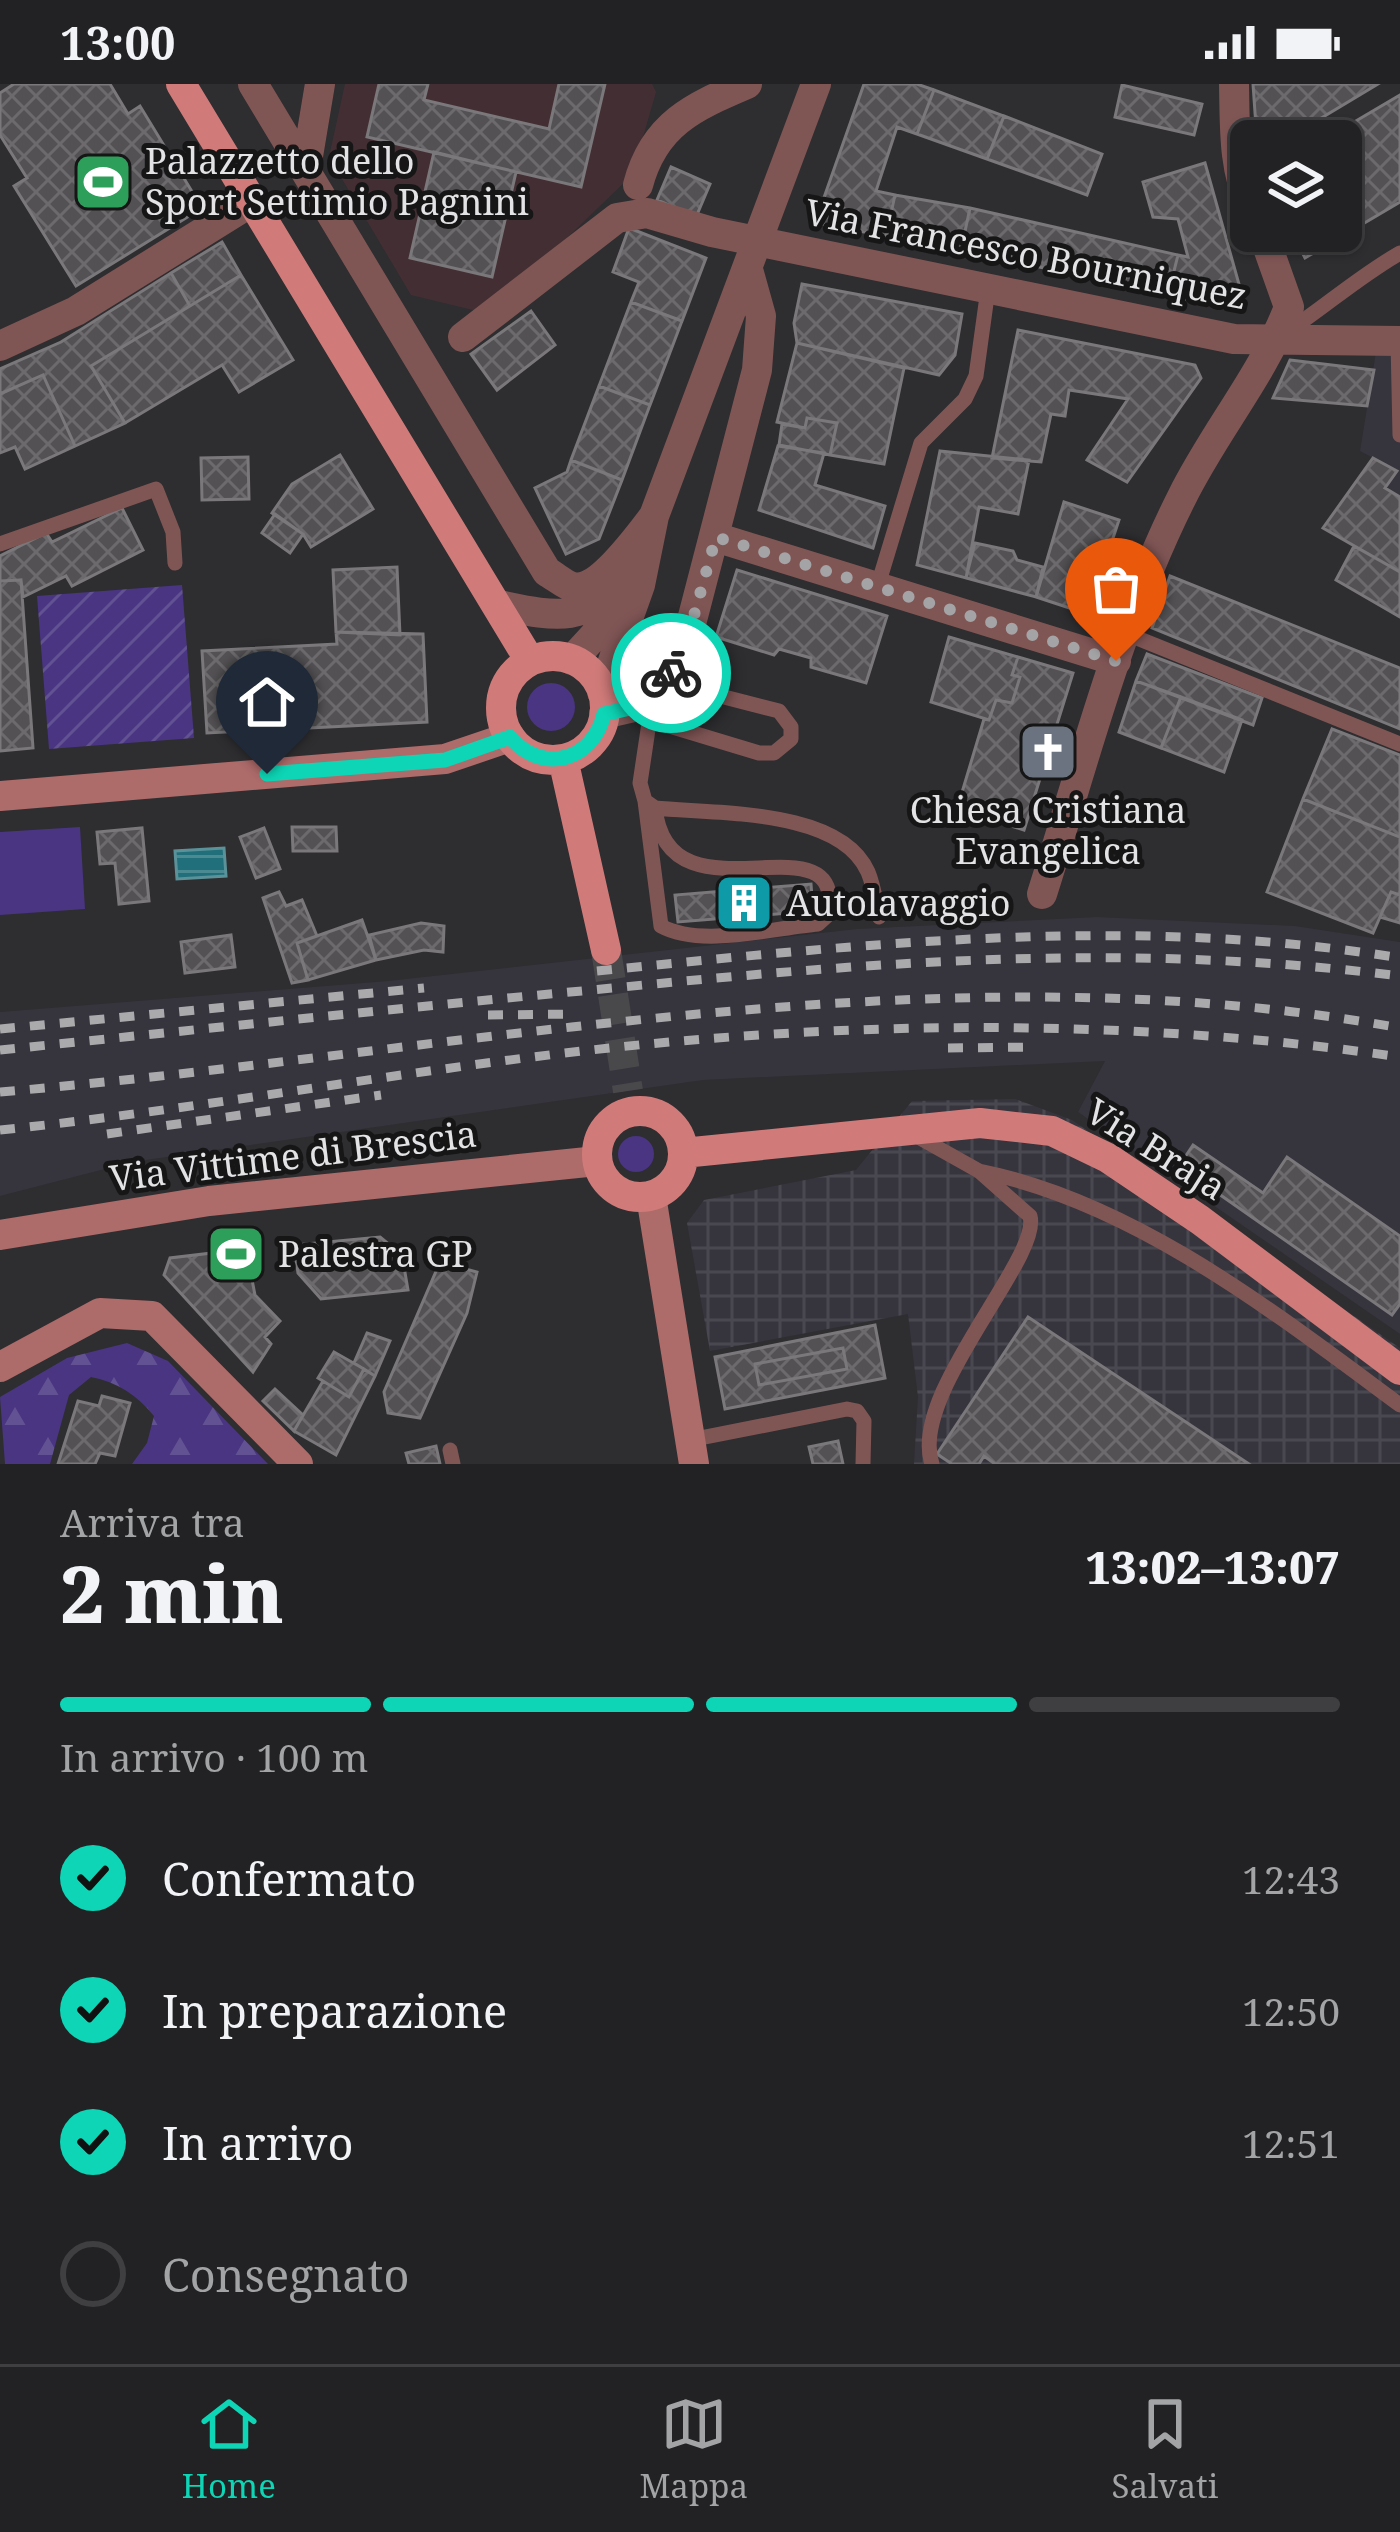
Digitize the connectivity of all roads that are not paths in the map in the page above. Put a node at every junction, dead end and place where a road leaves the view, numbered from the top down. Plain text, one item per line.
1 (182, 84) edge
2 (253, 84) edge
3 (320, 84) edge
4 (747, 84) edge
5 (1234, 84) edge
6 (805, 87) edge
7 (1236, 120) edge
8 (305, 168) junction
9 (638, 185) dead end
10 (253, 201) junction
11 (760, 242) junction
12 (1269, 252) edge
13 (1400, 253) edge
14 (749, 273) junction
15 (988, 289) junction
16 (463, 337) dead end
17 (1277, 339) junction
18 (1399, 341) edge
19 (0, 346) edge
20 (1400, 435) edge
21 (654, 515) junction
22 (716, 537) junction
23 (0, 544) edge
24 (616, 562) junction
25 (175, 563) dead end
26 (878, 585) junction
27 (640, 586) junction
28 (500, 604) junction
29 (1121, 647) junction
30 (572, 660) junction
31 (530, 661) junction
32 (657, 702) junction
33 (603, 703) junction
34 (510, 737) junction
35 (1400, 744) edge
36 (563, 759) junction
37 (0, 796) edge
38 (650, 804) junction
39 (1042, 894) dead end
40 (880, 917) dead end
41 (606, 950) tunnel mouth
42 (905, 1130) junction
43 (683, 1153) junction
44 (597, 1161) junction
45 (979, 1171) junction
46 (651, 1196) junction
47 (0, 1234) edge
48 (0, 1366) edge
49 (1400, 1370) edge
50 (1400, 1405) edge
51 (692, 1452) edge
52 (298, 1464) edge
53 (863, 1464) edge
54 (932, 1464) edge

1 - 10 main road
2 - 8 street
3 - 8 street
4 - 9 street
5 - 7 street
6 - 11 street
8 - 24 street
10 - 19 street
10 - 28 main road
11 - 14 street
11 - 15 street, Via Francesco Bourniquez
11 - 16 street, Via Francesco Bourniquez
12 - 17 street
13 - 17 lane
14 - 21 street
14 - 22 street
15 - 17 street, Via Francesco Bourniquez
15 - 26 lane
17 - 18 street, Via Francesco Bourniquez
17 - 29 street
18 - 20 lane
21 - 24 street
21 - 27 street
22 - 26 street
22 - 32 street
23 - 25 lane
24 - 28 street
26 - 29 street
27 - 30 street
27 - 33 street
28 - 31 main road
29 - 35 lane
29 - 39 street
30 - 31 main road
30 - 33 main road
31 - 34 main road
32 - 32 lane
32 - 33 street
32 - 38 lane
33 - 36 main road
34 - 36 main road
34 - 37 street
36 - 41 main road
38 - 38 lane
38 - 40 lane
42 - 43 main road, Via Braja
42 - 45 lane
42 - 49 main road, Via Braja
43 - 44 main road
43 - 46 main road
44 - 46 main road
44 - 47 street, Via Vittime di Brescia
45 - 50 lane
45 - 54 lane
46 - 51 street
48 - 52 street
51 - 53 lane

